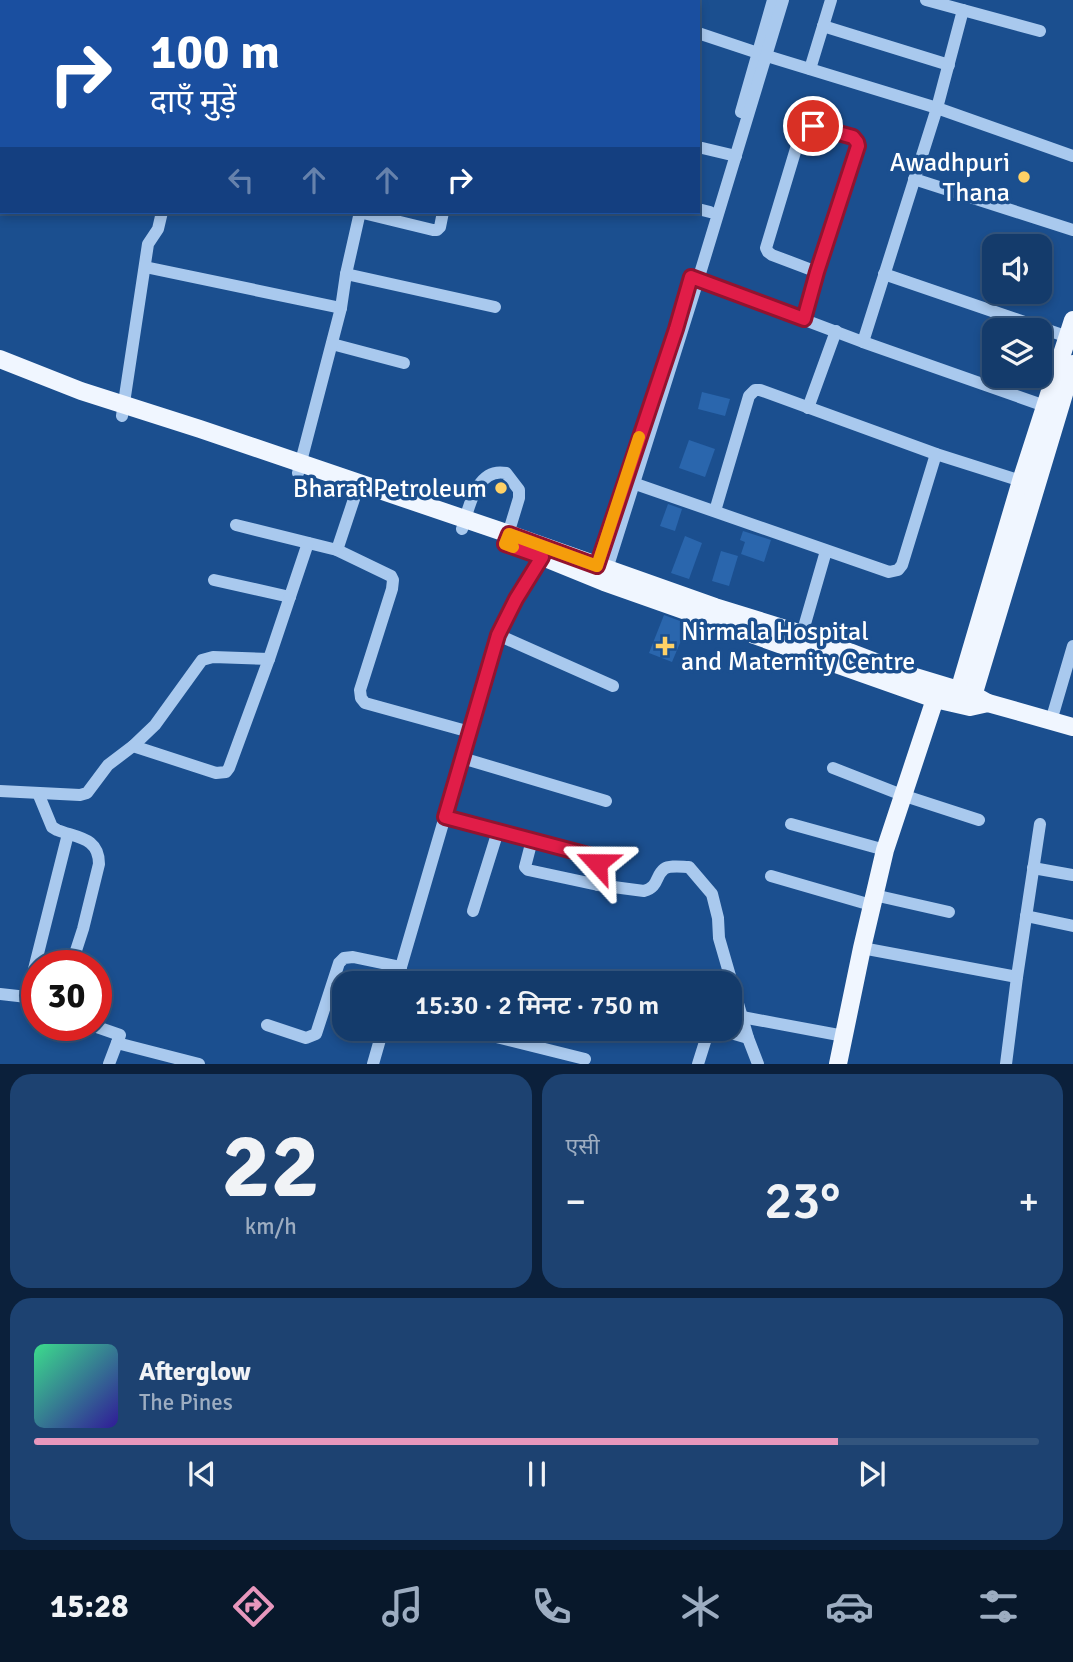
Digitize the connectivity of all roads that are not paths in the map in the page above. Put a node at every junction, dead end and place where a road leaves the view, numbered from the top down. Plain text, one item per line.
1 (773, 0) edge
2 (783, 0) edge
3 (831, 0) edge
4 (926, 0) edge
5 (963, 10) junction
6 (823, 26) junction
7 (1040, 31) dead end
8 (700, 34) edge
9 (763, 55) junction
10 (949, 65) junction
11 (810, 69) junction
12 (937, 108) junction
13 (700, 147) edge
14 (732, 155) junction
15 (1073, 156) edge
16 (914, 179) junction
17 (704, 211) edge
18 (162, 214) edge
19 (360, 214) edge
20 (368, 214) edge
21 (443, 214) edge
22 (1073, 230) edge
23 (145, 267) junction
24 (817, 272) junction
25 (346, 274) junction
26 (884, 274) junction
27 (694, 279) junction
28 (495, 307) dead end
29 (341, 308) junction
30 (804, 319) junction
31 (1070, 328) edge
32 (836, 331) junction
33 (863, 341) junction
34 (332, 344) junction
35 (0, 359) edge
36 (404, 363) dead end
37 (1073, 364) edge
38 (0, 372) edge
39 (1045, 406) junction
40 (808, 408) junction
41 (123, 410) junction
42 (936, 454) junction
43 (299, 468) junction
44 (630, 481) junction
45 (1021, 481) junction
46 (356, 493) junction
47 (715, 511) junction
48 (463, 524) junction
49 (236, 525) dead end
50 (507, 539) junction
51 (308, 543) junction
52 (337, 550) junction
53 (826, 551) junction
54 (542, 557) junction
55 (602, 567) junction
56 (214, 580) dead end
57 (290, 597) junction
58 (498, 635) junction
59 (802, 635) junction
60 (1073, 646) edge
61 (269, 659) junction
62 (907, 681) junction
63 (613, 686) dead end
64 (935, 699) junction
65 (969, 700) junction
66 (1051, 721) junction
67 (1073, 727) edge
68 (470, 732) junction
69 (133, 746) junction
70 (463, 758) junction
71 (833, 768) dead end
72 (0, 791) edge
73 (38, 793) junction
74 (902, 795) junction
75 (606, 801) dead end
76 (445, 817) junction
77 (979, 820) dead end
78 (791, 824) dead end
79 (1040, 824) dead end
80 (498, 831) junction
81 (68, 834) junction
82 (532, 840) junction
83 (885, 850) junction
84 (1033, 867) junction
85 (1073, 875) edge
86 (771, 876) dead end
87 (598, 885) junction
88 (873, 900) junction
89 (473, 911) dead end
90 (949, 912) dead end
91 (1026, 916) junction
92 (1073, 926) edge
93 (862, 948) junction
94 (43, 950) edge
95 (76, 950) edge
96 (401, 967) junction
97 (400, 971) edge
98 (729, 971) edge
99 (1017, 976) junction
100 (0, 994) edge
101 (21, 997) edge
102 (742, 1017) joint
103 (267, 1025) dead end
104 (112, 1032) edge
105 (742, 1036) edge
106 (844, 1036) junction
107 (748, 1038) junction
108 (379, 1041) edge
109 (512, 1041) edge
110 (705, 1041) edge
111 (117, 1043) junction
112 (584, 1059) dead end
113 (109, 1063) edge
114 (199, 1063) edge
115 (373, 1063) edge
116 (698, 1063) edge
117 (758, 1063) edge
118 (838, 1063) edge
119 (1006, 1063) edge

1 - 9 street
2 - 9 street
3 - 6 street
4 - 5 street
5 - 7 street
5 - 10 street
6 - 10 street
6 - 11 street
8 - 9 street
9 - 11 street
9 - 14 street
10 - 12 street
11 - 12 street
12 - 15 street
12 - 16 street
13 - 14 street
14 - 17 street
14 - 27 street
16 - 22 street
16 - 26 street
17 - 27 street
18 - 23 street
19 - 25 street
20 - 21 street
23 - 29 street
23 - 41 street
24 - 24 street
24 - 30 street
25 - 28 street
25 - 29 street
26 - 31 street
26 - 33 street
27 - 30 street
27 - 44 street
29 - 34 street
30 - 32 street
31 - 39 main road
32 - 33 street
32 - 40 street
33 - 39 street
34 - 36 street
34 - 43 street
35 - 41 main road
37 - 65 main road
38 - 41 main road
39 - 45 main road
40 - 42 street
40 - 47 street
41 - 43 main road
42 - 45 street
42 - 53 street
43 - 46 main road
43 - 48 main road
44 - 47 street
44 - 55 street
45 - 65 main road
46 - 48 main road
46 - 52 street
47 - 53 street
48 - 50 main road
48 - 50 street
49 - 51 street
50 - 54 main road
50 - 55 main road
51 - 52 street
51 - 57 street
52 - 68 street
53 - 59 street
54 - 58 street
54 - 62 main road
55 - 59 main road
56 - 57 street
57 - 61 street
58 - 63 street
58 - 68 street
59 - 62 main road
60 - 66 street
61 - 69 street
61 - 69 street
62 - 64 main road
62 - 65 main road
64 - 65 main road
64 - 74 main road
65 - 66 main road
66 - 67 main road
68 - 70 street
69 - 73 street
70 - 75 street
70 - 76 street
71 - 74 street
72 - 73 street
73 - 81 street
74 - 77 street
74 - 83 main road
76 - 80 street
76 - 96 street
78 - 83 street
79 - 84 street
80 - 82 street
80 - 89 street
81 - 94 street
81 - 95 street
82 - 87 street
82 - 87 street
83 - 88 main road
84 - 85 street
84 - 91 street
86 - 88 street
87 - 98 street
88 - 90 street
88 - 93 main road
91 - 92 street
91 - 99 street
93 - 99 street
93 - 106 main road
96 - 97 street
96 - 103 street
99 - 119 street
100 - 101 street
102 - 106 street
102 - 107 street
104 - 111 street
105 - 107 street
106 - 118 main road
107 - 117 street
108 - 115 street
109 - 112 street
110 - 116 street
111 - 113 street
111 - 114 street

